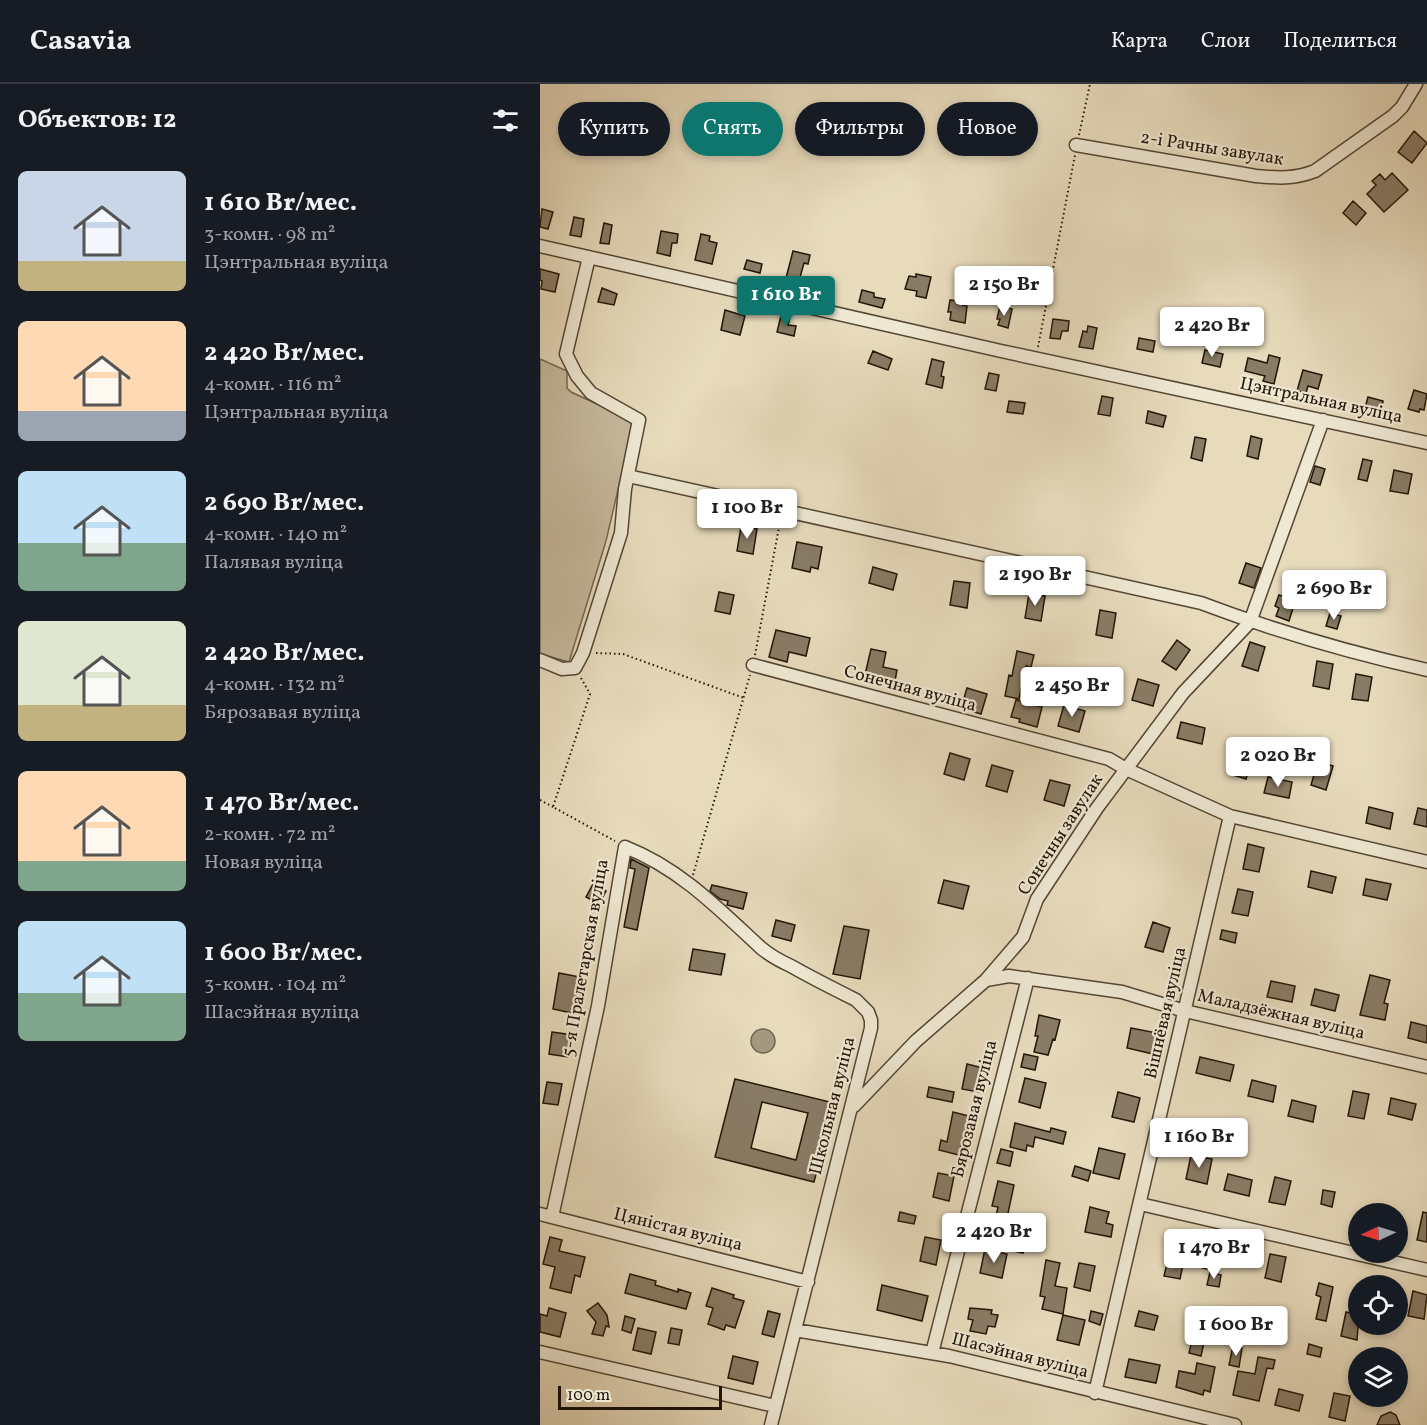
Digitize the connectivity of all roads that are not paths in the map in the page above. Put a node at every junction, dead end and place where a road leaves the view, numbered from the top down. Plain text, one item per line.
1 (1416, 84) edge
2 (1076, 145) road end
3 (540, 246) edge
4 (589, 257) junction
5 (1323, 420) junction
6 (1427, 443) edge
7 (628, 476) junction
8 (1250, 622) junction
9 (540, 660) edge
10 (753, 665) road end
11 (1427, 670) edge
12 (1126, 769) junction
13 (1230, 816) junction
14 (625, 847) joint
15 (1427, 862) edge
16 (1028, 978) junction
17 (986, 980) junction
18 (1185, 1011) junction
19 (1427, 1067) edge
20 (852, 1108) junction
21 (1140, 1204) junction
22 (546, 1215) edge
23 (1427, 1270) edge
24 (808, 1282) junction
25 (795, 1330) junction
26 (540, 1352) edge
27 (932, 1353) junction
28 (1095, 1392) junction
29 (775, 1406) junction
30 (771, 1425) edge
31 (1235, 1425) edge

1 - 2 street, 2-і Рачны завулак
3 - 4 street, Цэнтральная вуліца
4 - 5 street, Цэнтральная вуліца
4 - 7 street
5 - 6 street, Цэнтральная вуліца
5 - 8 street
7 - 8 street
7 - 9 street
8 - 11 street
8 - 12 street, Сонечны завулак
10 - 12 street, Сонечная вуліца
12 - 13 street
12 - 17 street, Сонечны завулак
13 - 15 street
13 - 18 street, Вішнёвая вуліца
14 - 20 street, Школьная вуліца
14 - 22 street, 5-я Пралетарская вуліца
16 - 17 street, Маладзёжная вуліца
16 - 18 street, Маладзёжная вуліца
16 - 27 street, Бярозавая вуліца
17 - 20 street, Сонечны завулак
18 - 19 street, Маладзёжная вуліца
18 - 21 street, Вішнёвая вуліца
20 - 24 street, Школьная вуліца
21 - 23 street
21 - 28 street, Вішнёвая вуліца
22 - 24 street, Цяністая вуліца
24 - 25 street, Школьная вуліца
25 - 27 street, Шасэйная вуліца
25 - 29 street, Школьная вуліца
26 - 29 street
27 - 28 street, Шасэйная вуліца
28 - 31 street, Шасэйная вуліца
29 - 30 street, Школьная вуліца

